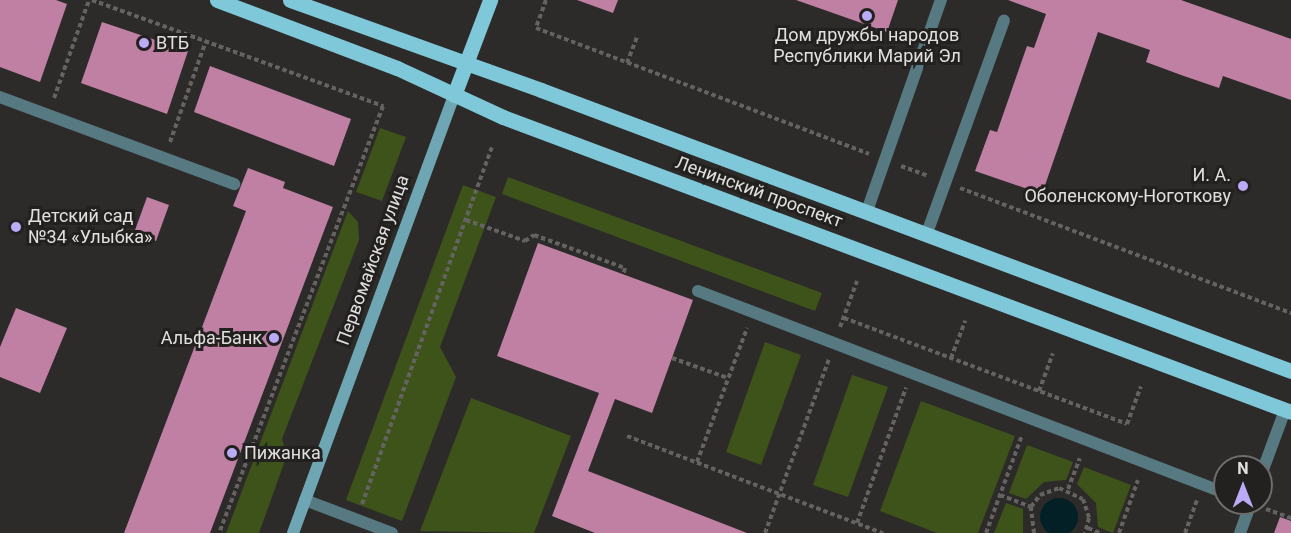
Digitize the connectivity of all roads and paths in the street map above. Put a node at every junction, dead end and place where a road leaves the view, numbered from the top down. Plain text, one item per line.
1 (91, 0) edge
2 (217, 0) edge
3 (290, 0) edge
4 (490, 0) edge
5 (546, 0) edge
6 (941, 0) edge
7 (1004, 20) dead end
8 (637, 37) dead end
9 (206, 41) junction
10 (627, 63) junction
11 (466, 64) junction
12 (454, 95) junction
13 (0, 97) edge
14 (48, 115) junction
15 (492, 147) dead end
16 (164, 158) junction
17 (885, 160) junction
18 (945, 183) junction
19 (234, 184) dead end
20 (867, 211) junction
21 (466, 220) junction
22 (927, 233) junction
23 (623, 274) dead end
24 (857, 281) dead end
25 (698, 291) dead end
26 (753, 312) junction
27 (1291, 313) edge
28 (844, 318) junction
29 (965, 321) dead end
30 (834, 344) junction
31 (1053, 353) dead end
32 (672, 358) dead end
33 (951, 358) junction
34 (1291, 371) edge
35 (911, 373) junction
36 (728, 378) junction
37 (1141, 386) dead end
38 (1039, 391) junction
39 (1288, 411) edge
40 (1029, 418) junction
41 (627, 436) dead end
42 (1022, 436) junction
43 (1032, 440) dead end
44 (1070, 454) dead end
45 (1269, 455) edge
46 (1080, 458) junction
47 (697, 462) junction
48 (1090, 462) dead end
49 (1129, 477) dead end
50 (1203, 485) junction
51 (1068, 489) junction
52 (1213, 489) edge
53 (780, 494) junction
54 (1000, 495) junction
55 (305, 500) junction
56 (1031, 507) junction
57 (1273, 511) edge
58 (1247, 515) edge
59 (1291, 518) edge
60 (357, 519) junction
61 (857, 523) junction
62 (1086, 530) edge
63 (219, 533) edge
64 (293, 533) edge
65 (392, 533) edge
66 (765, 533) edge
67 (884, 533) edge
68 (986, 533) edge
69 (1034, 533) edge
70 (1101, 533) edge
71 (1119, 533) edge
72 (1185, 533) edge
73 (1240, 533) edge

1 - 9 path
1 - 14 path
2 - 12 main road, Ленинский проспект
3 - 11 main road, Ленинский проспект
4 - 11 main road, Первомайская улица
5 - 10 path
6 - 17 lane
7 - 18 lane
8 - 10 path
9 - 16 path
9 - 63 path
10 - 17 path
11 - 12 main road, Первомайская улица
11 - 20 main road, Ленинский проспект
12 - 39 main road, Ленинский проспект
12 - 55 main road, Первомайская улица
13 - 14 lane
14 - 16 lane
15 - 21 path
16 - 19 lane
17 - 18 path
17 - 20 lane
18 - 22 lane
18 - 27 path
20 - 22 main road, Ленинский проспект
21 - 23 path
21 - 60 path
22 - 34 main road, Ленинский проспект
24 - 28 path
25 - 26 lane
26 - 30 lane
26 - 36 path
28 - 30 path
28 - 33 path
29 - 33 path
30 - 35 lane
30 - 53 path
31 - 38 path
32 - 36 path
33 - 38 path
35 - 40 lane
35 - 61 path
36 - 47 path
37 - 38 path
39 - 45 lane
40 - 42 path
40 - 50 lane
41 - 47 path
42 - 43 path
42 - 54 path
44 - 46 path
46 - 48 path
46 - 51 path
47 - 53 path
49 - 71 path
50 - 52 lane
50 - 72 path
51 - 56 path
51 - 62 path
53 - 61 path
53 - 66 path
54 - 56 path
54 - 68 path
55 - 60 lane
55 - 64 main road, Первомайская улица
56 - 69 path
57 - 59 path
58 - 73 lane
60 - 65 lane
61 - 67 path
62 - 70 path

